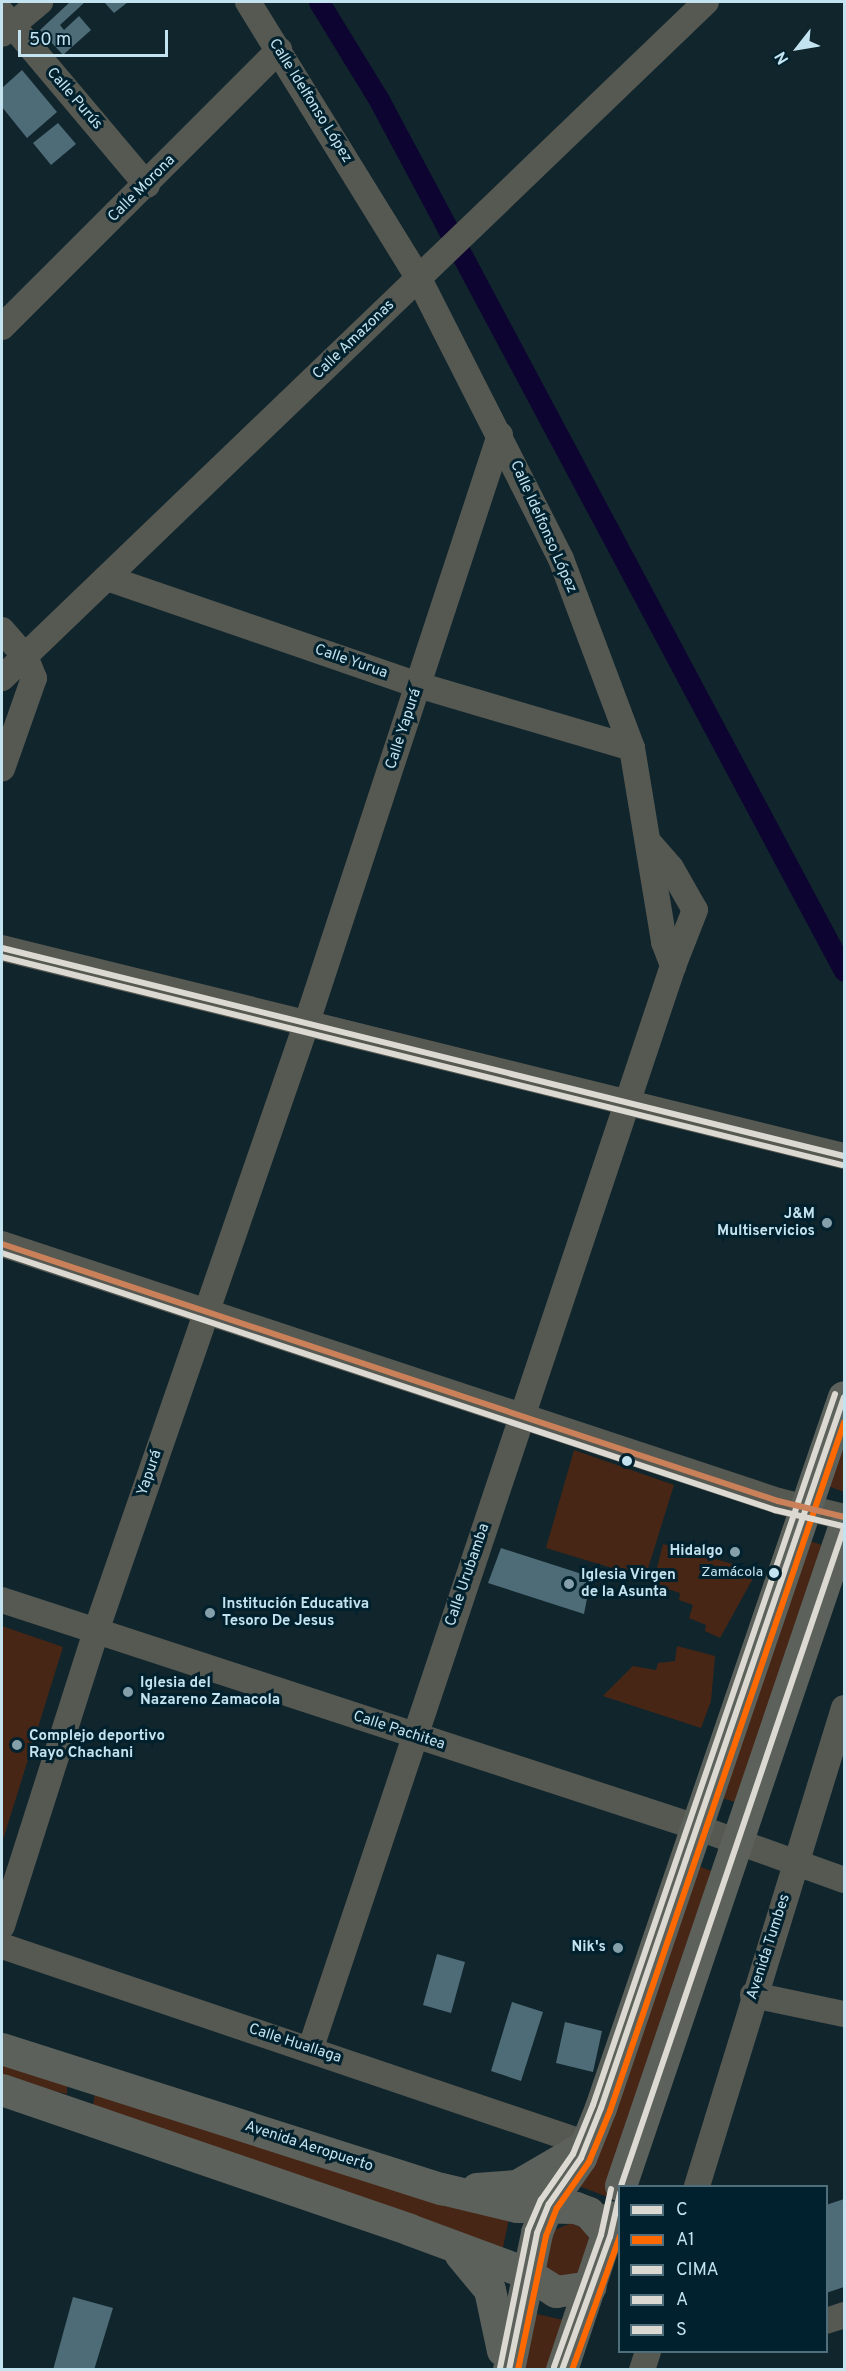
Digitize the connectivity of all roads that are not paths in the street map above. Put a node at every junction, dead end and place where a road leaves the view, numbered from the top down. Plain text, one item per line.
1 (40, 2) edge
2 (248, 2) edge
3 (706, 2) edge
4 (5, 24) edge
5 (279, 50) junction
6 (147, 185) junction
7 (418, 277) junction
8 (2, 327) edge
9 (500, 435) junction
10 (107, 578) junction
11 (2, 630) edge
12 (25, 656) junction
13 (2, 678) edge
14 (418, 684) junction
15 (632, 748) junction
16 (2, 769) edge
17 (651, 845) junction
18 (2, 948) edge
19 (673, 966) junction
20 (307, 1022) junction
21 (630, 1102) junction
22 (844, 1156) edge
23 (2, 1244) edge
24 (206, 1310) junction
25 (844, 1397) edge
26 (522, 1416) junction
27 (809, 1505) junction
28 (844, 1517) edge
29 (844, 1528) edge
30 (2, 1600) edge
31 (96, 1631) junction
32 (844, 1708) edge
33 (414, 1736) junction
34 (699, 1828) junction
35 (736, 1842) junction
36 (795, 1865) junction
37 (844, 1880) edge
38 (2, 1926) edge
39 (2, 1947) edge
40 (753, 1995) junction
41 (844, 2014) edge
42 (2, 2049) edge
43 (310, 2050) junction
44 (87, 2076) junction
45 (2, 2090) edge
46 (76, 2114) junction
47 (587, 2144) junction
48 (622, 2185) edge
49 (698, 2185) edge
50 (442, 2189) junction
51 (618, 2200) edge
52 (549, 2204) junction
53 (610, 2237) junction
54 (453, 2249) junction
55 (526, 2273) junction
56 (591, 2287) junction
57 (844, 2315) edge
58 (828, 2320) edge
59 (648, 2353) edge
60 (507, 2370) edge
61 (562, 2370) edge
62 (642, 2370) edge

1 - 4 street
2 - 5 street, Calle Idelfonso López
3 - 7 street, Calle Amazonas
4 - 6 street, Calle Purús
5 - 6 street, Calle Morona
5 - 7 street, Calle Idelfonso López
6 - 8 street, Calle Morona
7 - 9 street, Calle Idelfonso López
7 - 10 street, Calle Amazonas
9 - 14 street, Calle Yapurá
9 - 15 street, Calle Idelfonso López
10 - 12 street, Calle Amazonas
10 - 14 street, Calle Yurua
11 - 12 street
12 - 13 street, Calle Amazonas
12 - 16 street
14 - 15 street, Calle Yurua
14 - 20 street, Calle Yapurá
15 - 17 street, Calle Idelfonso López
17 - 19 street, Calle Idelfonso López
17 - 19 street
18 - 20 street
19 - 21 street
20 - 21 street
20 - 24 street, Yapurá
21 - 22 street
21 - 26 street, Calle Urubamba
23 - 24 street
24 - 26 street
24 - 31 street, Yapurá
25 - 27 main road
26 - 27 street
26 - 33 street, Calle Urubamba
27 - 28 street
27 - 34 main road
29 - 35 main road
30 - 31 street, Calle Pachitea
31 - 33 street, Calle Pachitea
31 - 38 street, Yapurá
32 - 36 street, Avenida Tumbes
33 - 34 street, Calle Pachitea
33 - 43 street, Calle Urubamba
34 - 35 street, Calle Pachitea
34 - 47 main road
35 - 36 street, Calle Pachitea
35 - 48 main road
36 - 37 street, Calle Pachitea
36 - 40 street, Avenida Tumbes
39 - 43 street, Calle Huallaga
40 - 41 street
40 - 49 street, Avenida Tumbes
42 - 44 main road, Avenida Aeropuerto
43 - 47 street, Calle Huallaga
44 - 46 main road
44 - 50 main road, Avenida Aeropuerto
45 - 46 main road
46 - 54 main road
47 - 50 main road
47 - 52 main road
50 - 52 main road, Avenida Aeropuerto
51 - 53 main road
52 - 53 main road, Avenida Aeropuerto
52 - 55 main road
53 - 56 main road
54 - 55 main road
54 - 60 main road
55 - 56 main road
55 - 60 main road
56 - 61 main road
57 - 58 street
59 - 62 street

